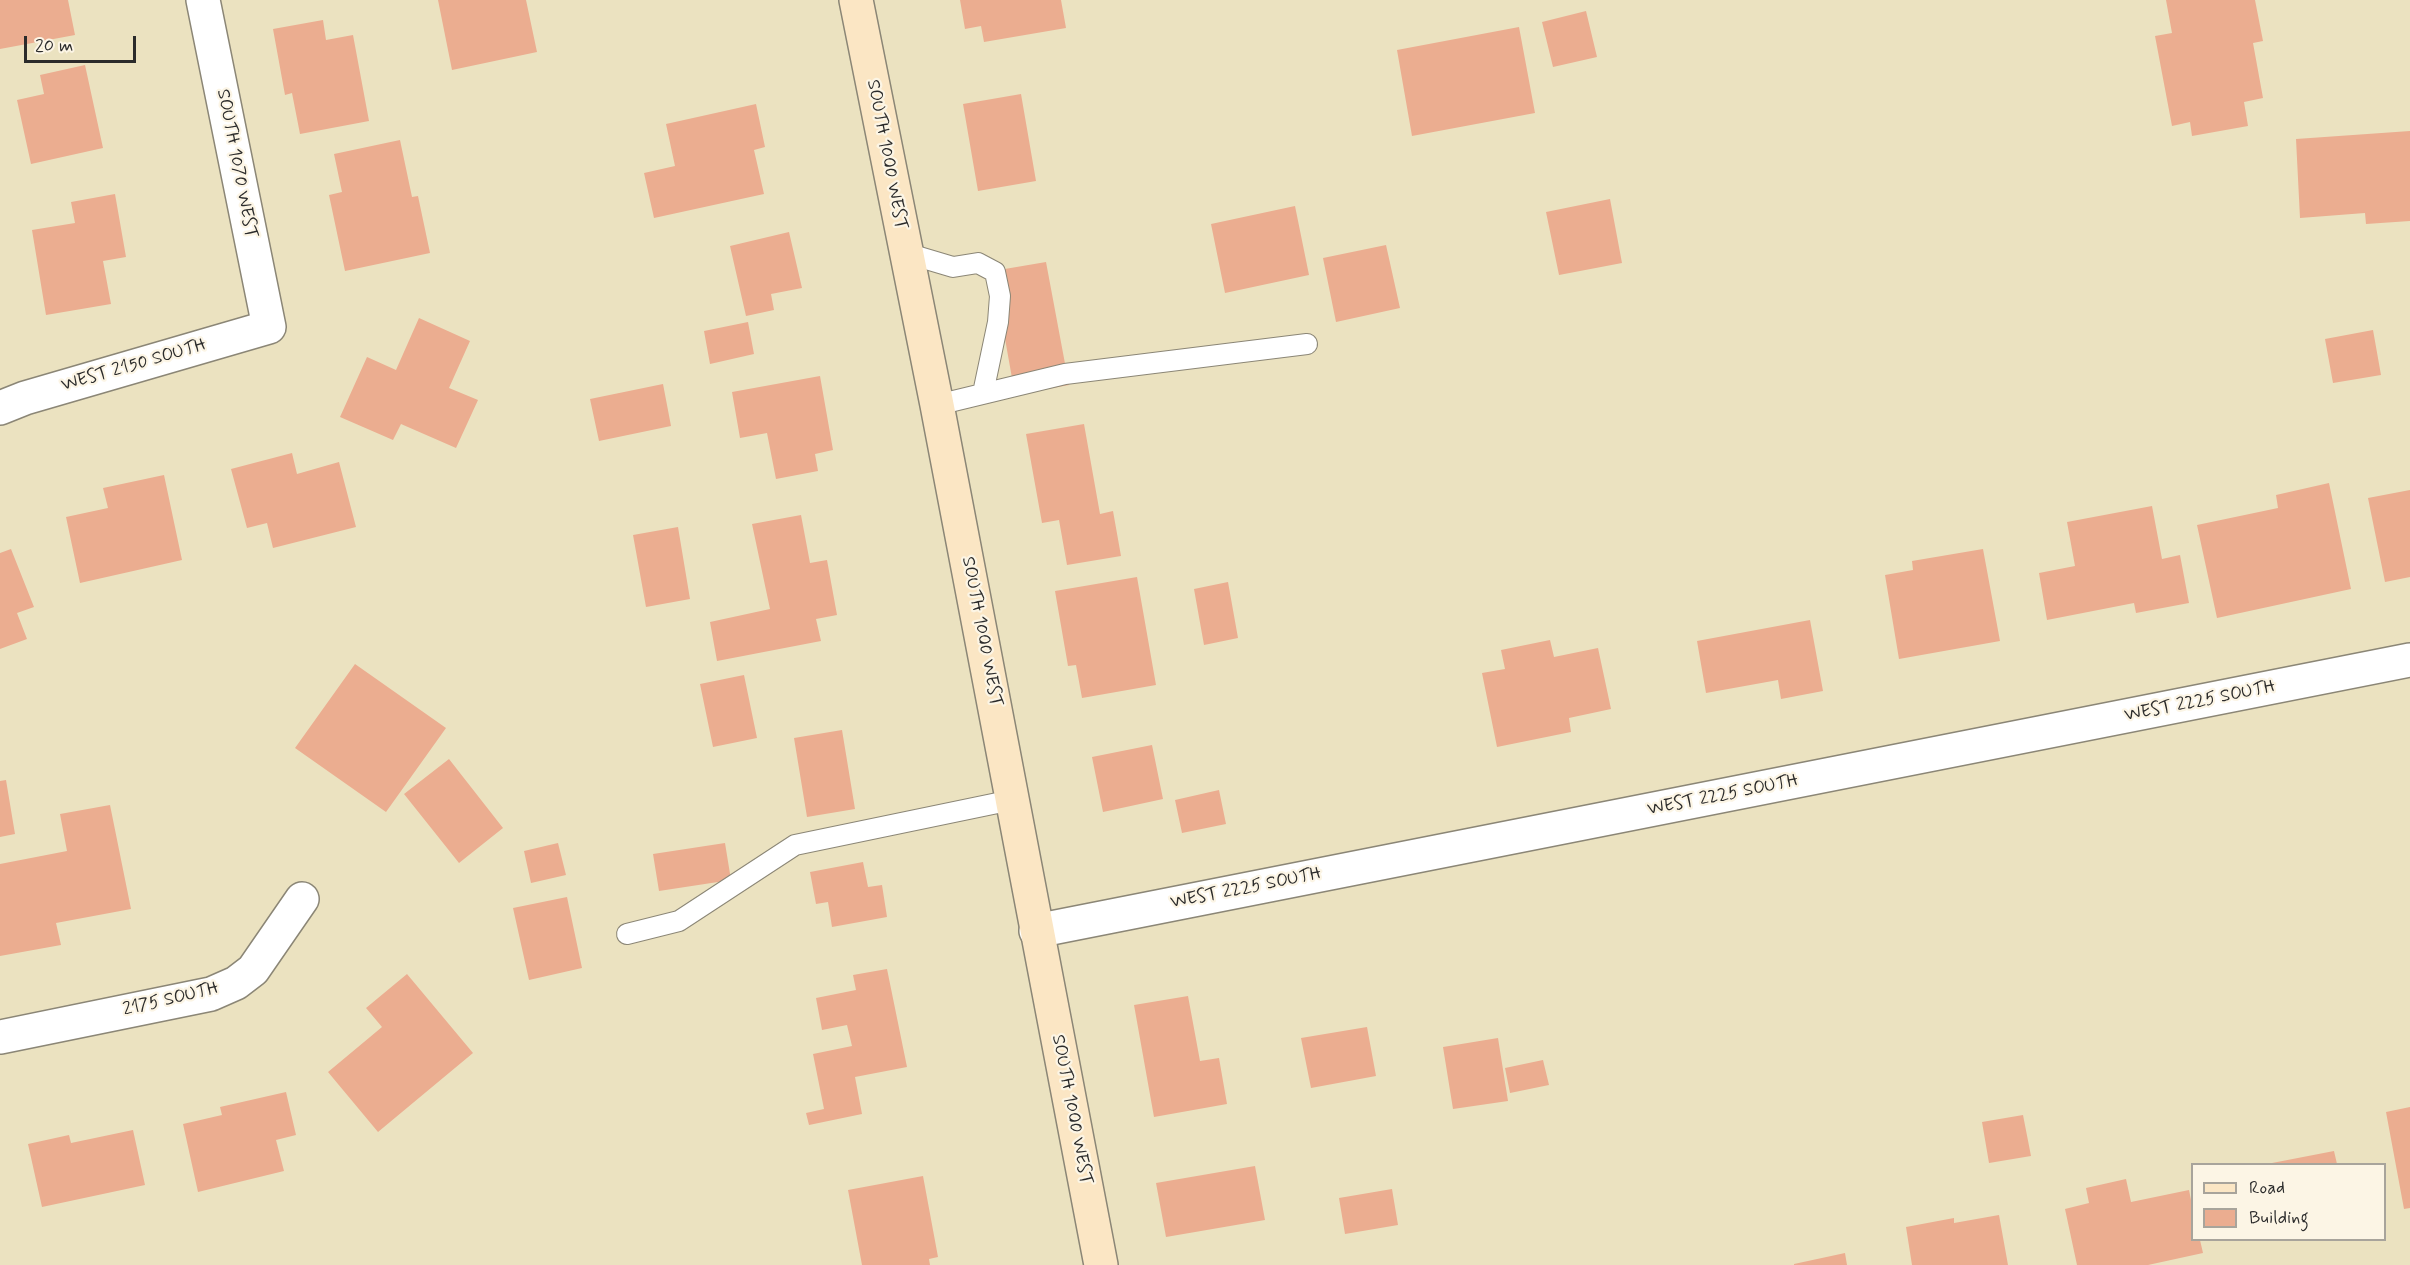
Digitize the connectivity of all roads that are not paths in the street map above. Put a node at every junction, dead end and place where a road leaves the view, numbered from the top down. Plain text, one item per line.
1 (203, 0) edge
2 (856, 0) edge
3 (906, 253) junction
4 (269, 327) joint
5 (1307, 344) dead end
6 (983, 393) junction
7 (938, 405) junction
8 (0, 408) edge
9 (2410, 660) edge
10 (1012, 800) junction
11 (302, 899) dead end
12 (1036, 931) junction
13 (627, 934) dead end
14 (0, 1037) edge
15 (1101, 1265) edge

1 - 4 street, SOUTH 1070 WEST
2 - 3 main road, SOUTH 1000 WEST
3 - 6 lane
3 - 7 main road, SOUTH 1000 WEST
4 - 8 street, WEST 2150 SOUTH
5 - 6 lane
6 - 7 lane
7 - 10 main road, SOUTH 1000 WEST
9 - 12 street, WEST 2225 SOUTH
10 - 12 main road, SOUTH 1000 WEST
10 - 13 lane
11 - 14 street, 2175 SOUTH
12 - 15 main road, SOUTH 1000 WEST

